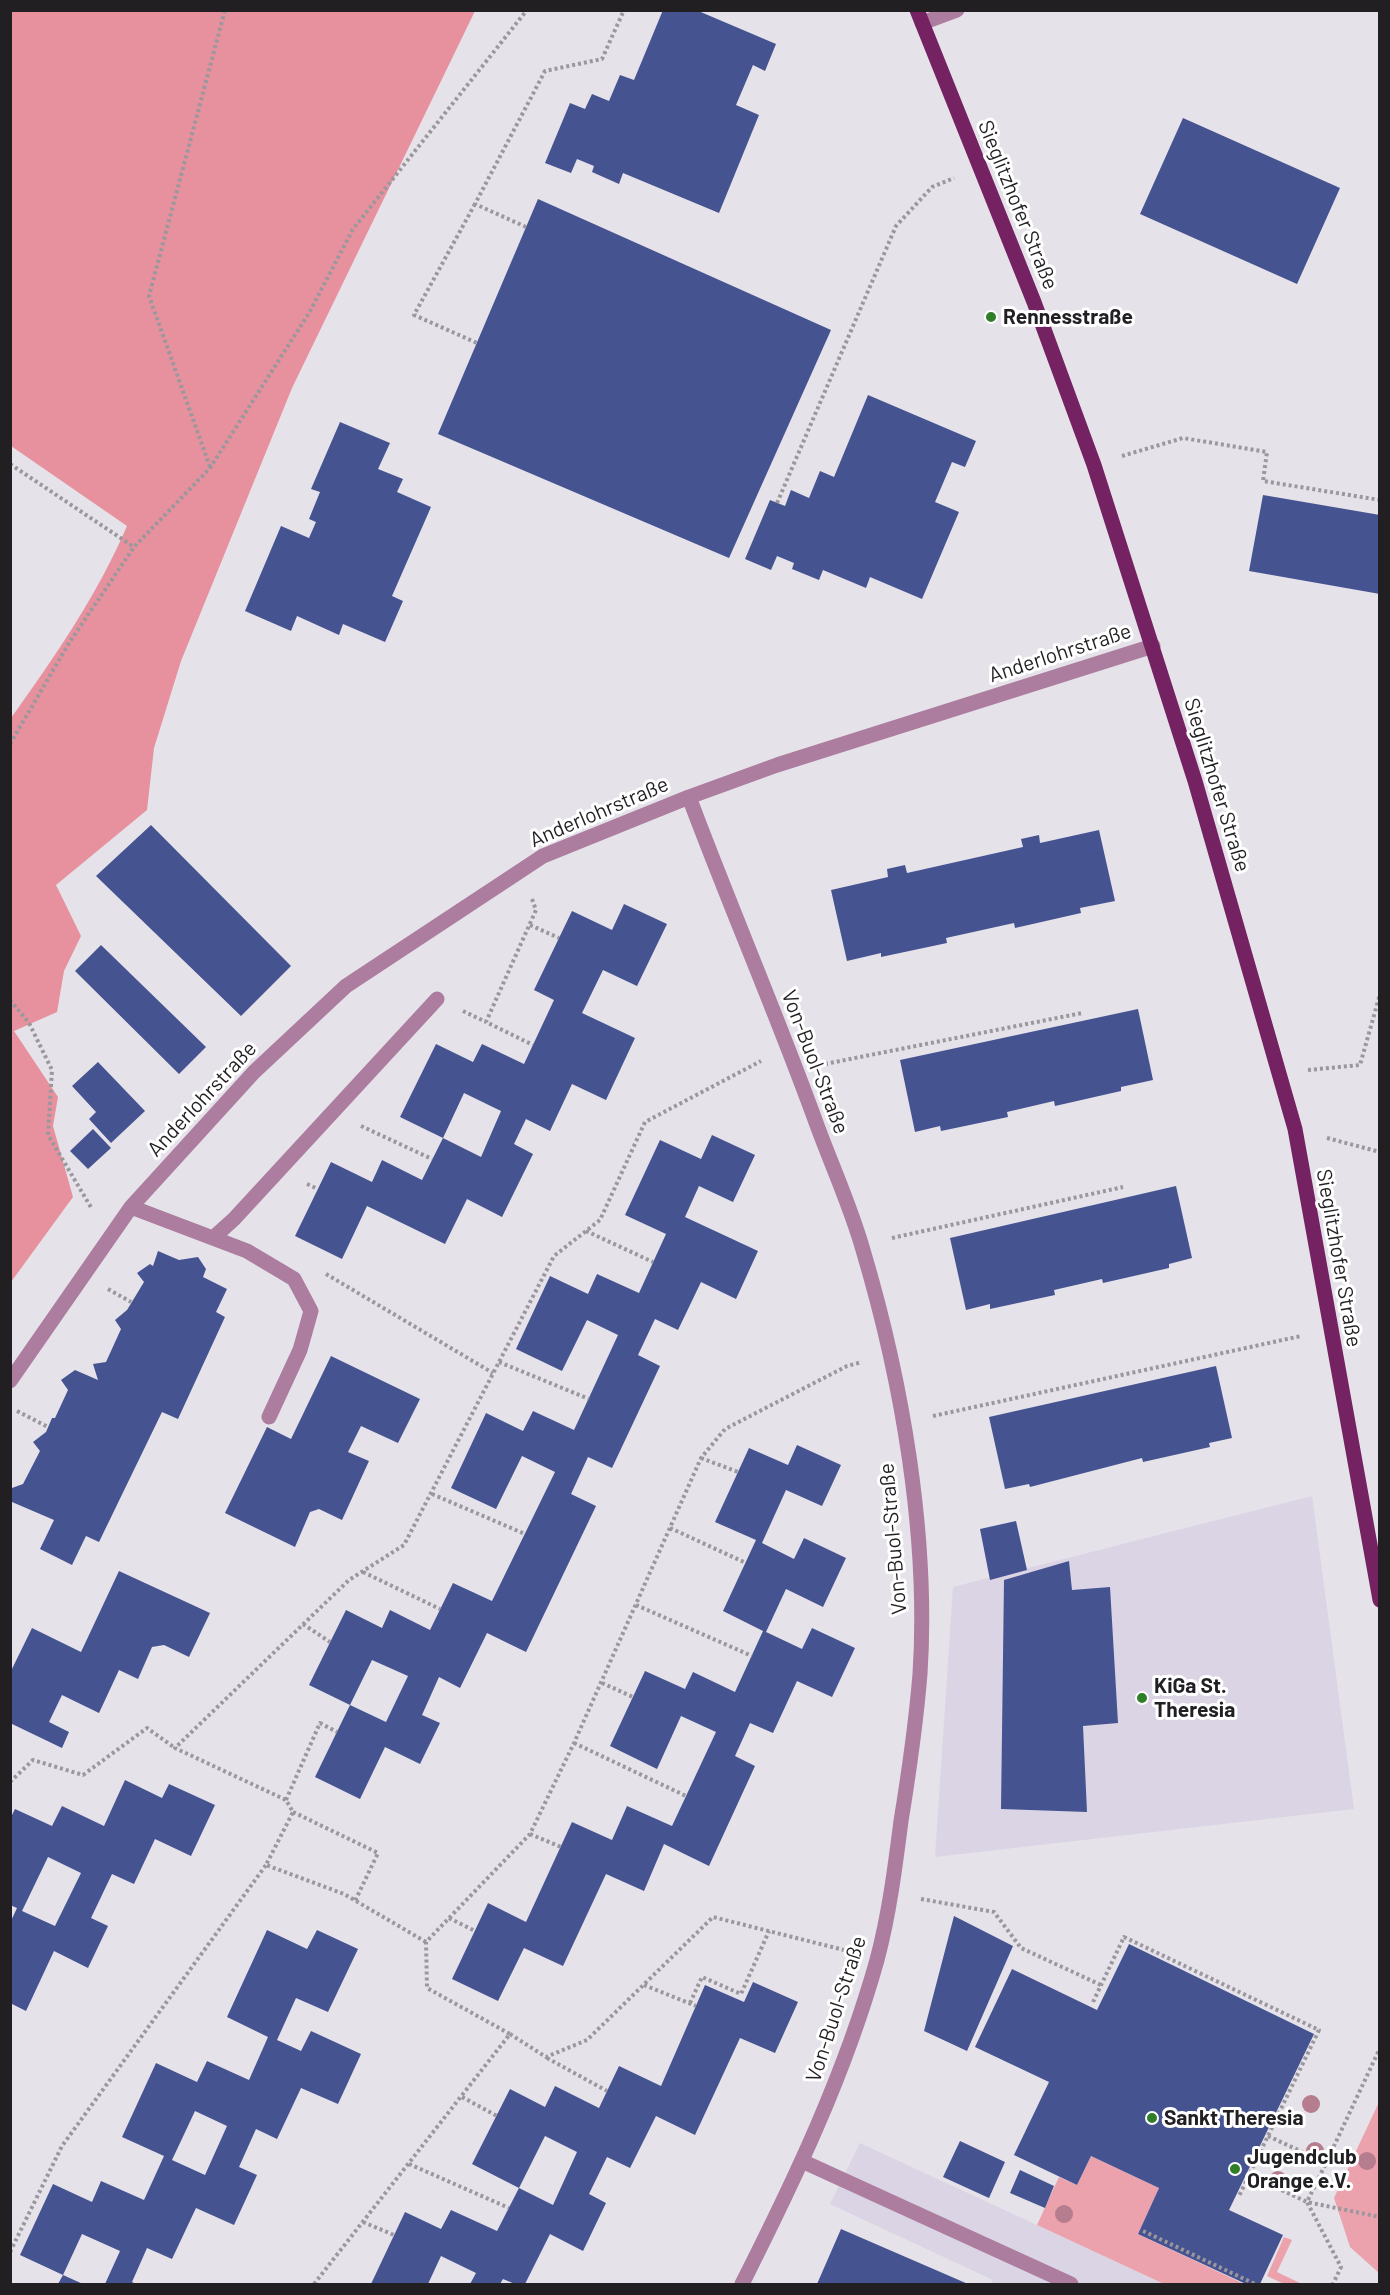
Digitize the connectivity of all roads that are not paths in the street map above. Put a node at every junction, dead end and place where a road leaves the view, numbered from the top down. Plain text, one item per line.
1 (957, 10) edge
2 (920, 17) edge
3 (1153, 646) junction
4 (688, 797) junction
5 (436, 999) dead end
6 (131, 1207) junction
7 (213, 1238) junction
8 (10, 1381) edge
9 (268, 1416) dead end
10 (1380, 1600) edge
11 (804, 2162) junction
12 (742, 2284) edge
13 (1071, 2284) edge

1 - 2 street
2 - 3 main road, Sieglitzhofer Straße
3 - 4 street, Anderlohrstraße
3 - 10 main road, Sieglitzhofer Straße
4 - 6 street, Anderlohrstraße
4 - 11 street, Von-Buol-Straße
5 - 7 street
6 - 7 street
6 - 8 street, Anderlohrstraße
7 - 9 street
11 - 12 street, Von-Buol-Straße
11 - 13 street

